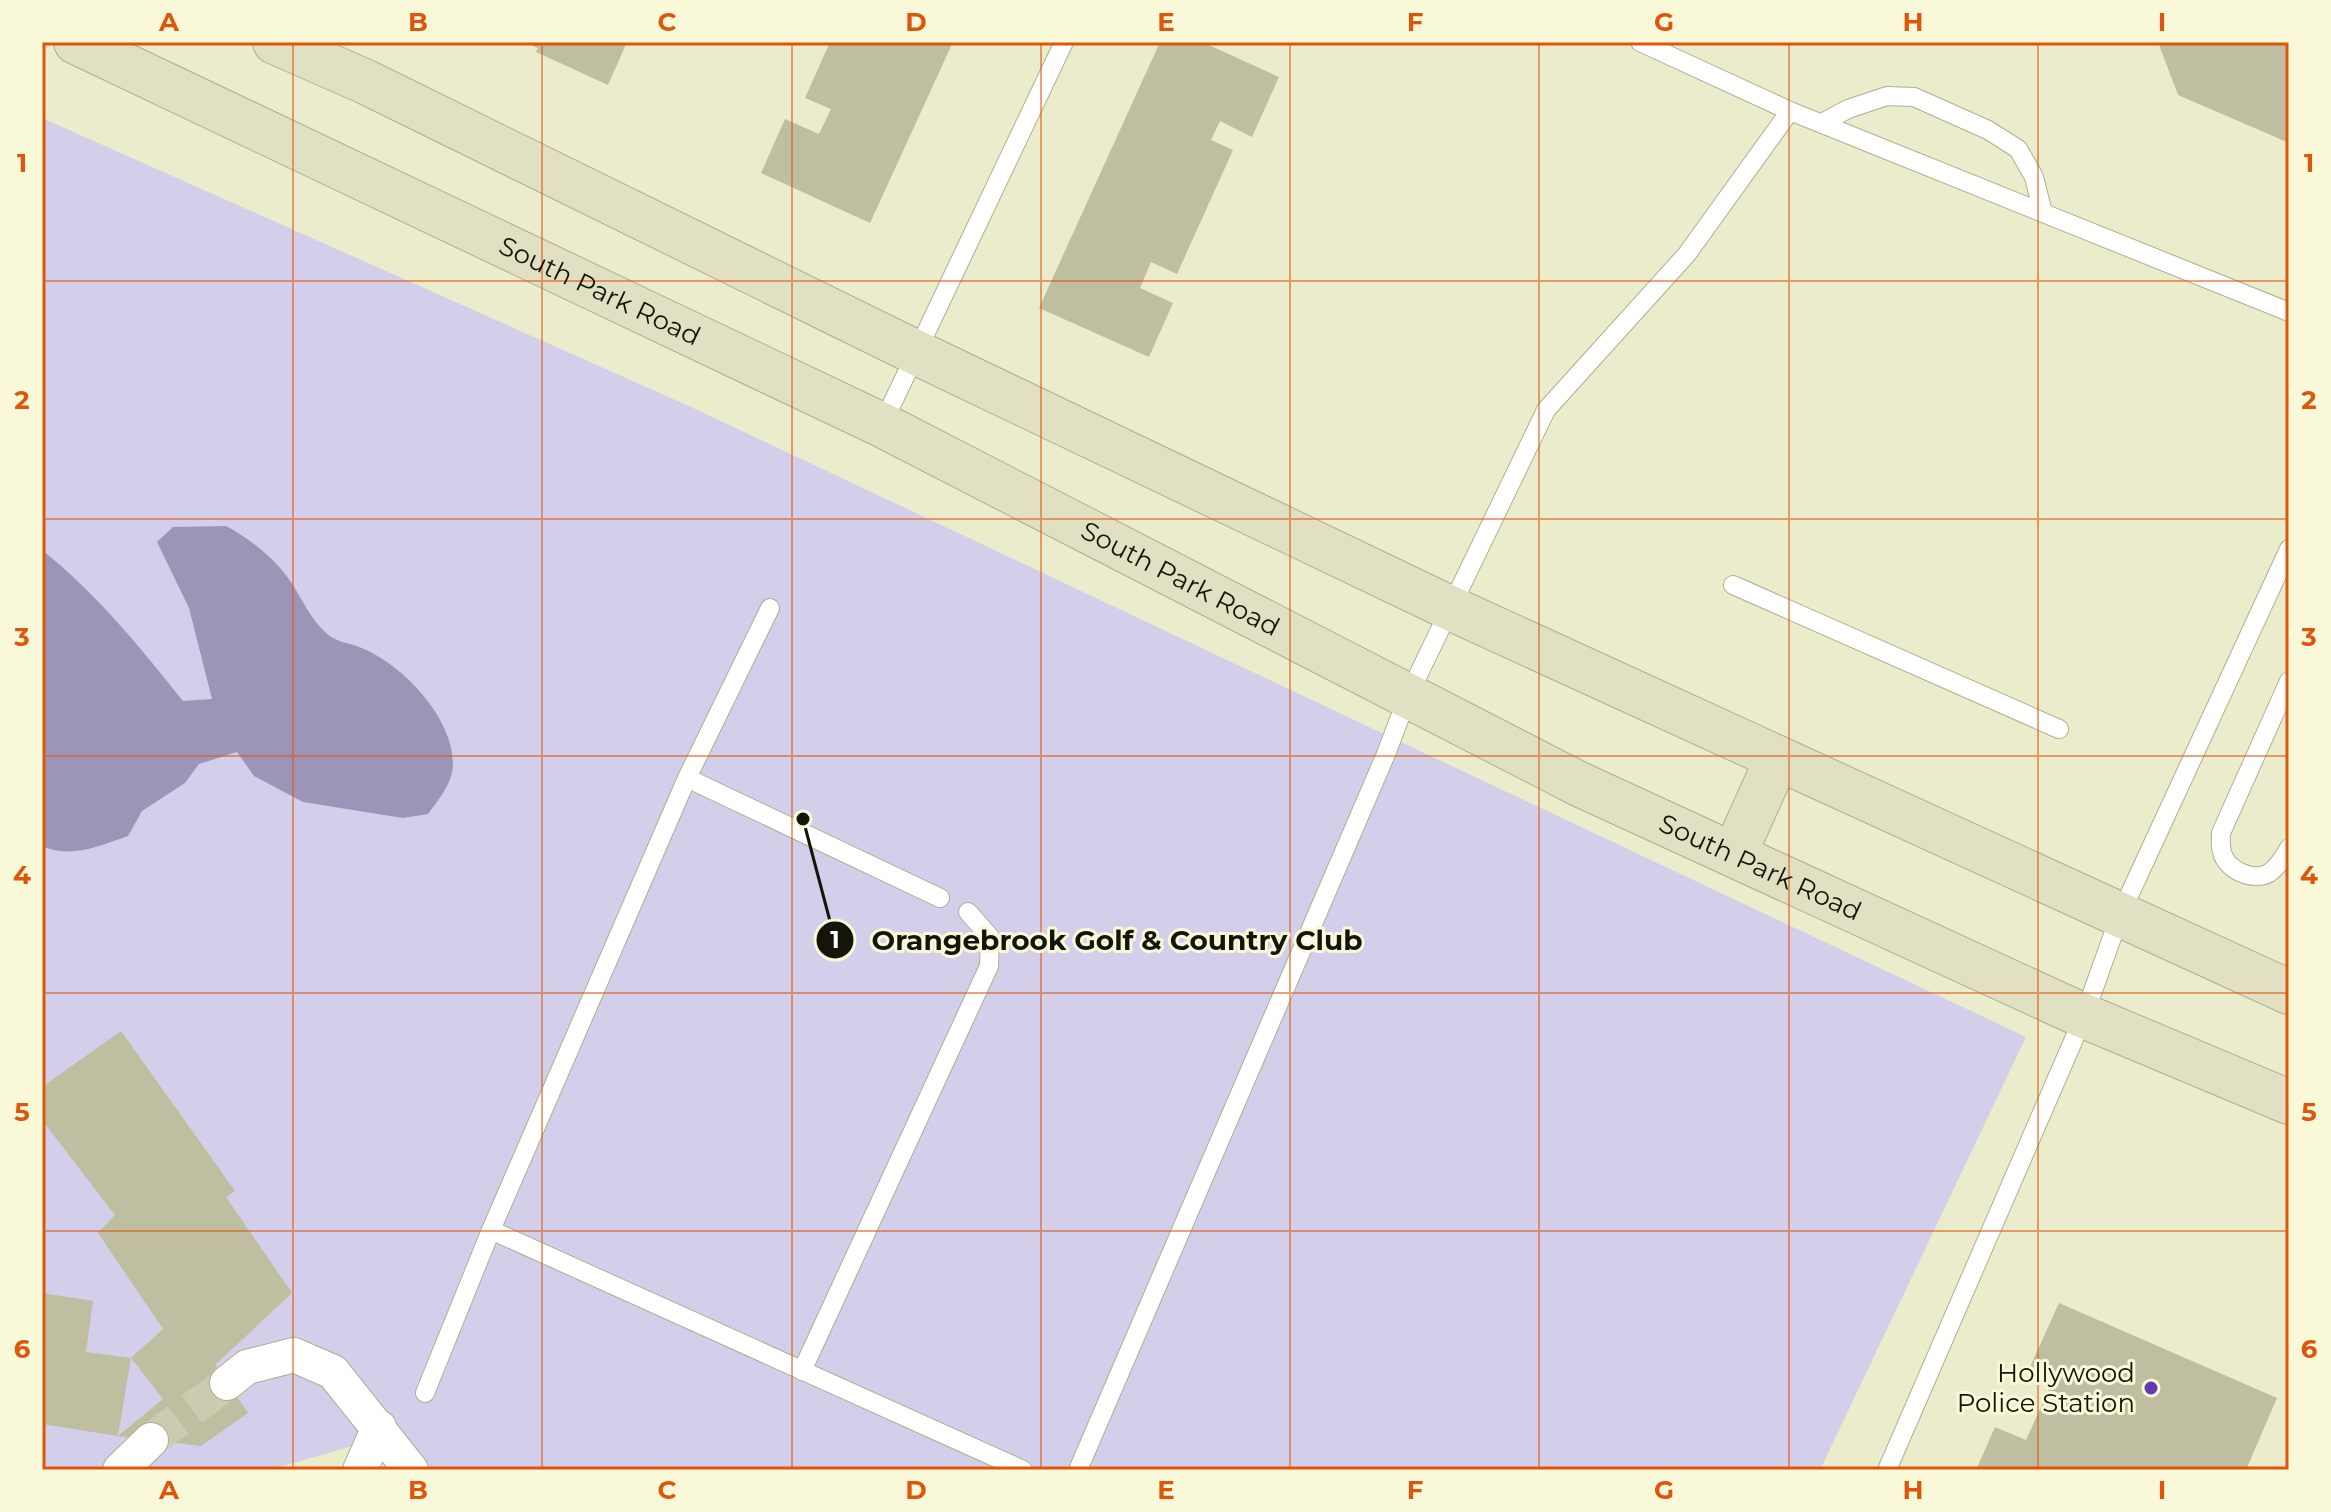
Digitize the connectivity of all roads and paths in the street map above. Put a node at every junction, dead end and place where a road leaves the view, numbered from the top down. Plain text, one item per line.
1 (275, 42) edge
2 (1064, 42) edge
3 (1640, 42) edge
4 (104, 48) edge
5 (1790, 111) junction
6 (1822, 123) junction
7 (2043, 213) junction
8 (2289, 312) edge
9 (915, 352) junction
10 (882, 425) junction
11 (2289, 549) edge
12 (1733, 585) dead end
13 (770, 608) dead end
14 (1450, 608) junction
15 (2289, 681) edge
16 (1408, 696) junction
17 (2059, 729) dead end
18 (1777, 759) junction
19 (687, 778) junction
20 (2289, 848) edge
21 (1734, 855) junction
22 (940, 898) dead end
23 (968, 912) dead end
24 (2120, 915) junction
25 (2289, 992) edge
26 (2084, 1016) junction
27 (2289, 1102) edge
28 (491, 1230) junction
29 (802, 1371) junction
30 (227, 1383) tunnel mouth
31 (425, 1393) dead end
32 (379, 1427) junction
33 (151, 1440) tunnel mouth
34 (120, 1470) edge
35 (360, 1470) edge
36 (411, 1470) edge
37 (1023, 1470) edge
38 (1078, 1470) edge
39 (1887, 1470) edge

1 - 9 street
2 - 9 lane
3 - 5 lane
4 - 10 street, South Park Road
5 - 6 lane
5 - 14 lane
6 - 7 lane
6 - 7 lane
7 - 8 lane
9 - 10 lane
9 - 14 street
10 - 16 street, South Park Road
11 - 24 lane
12 - 17 lane
13 - 19 lane
14 - 16 lane
14 - 18 street
15 - 20 lane
16 - 21 street, South Park Road
16 - 38 lane
18 - 21 street
18 - 24 street
19 - 22 lane
19 - 28 lane
21 - 26 street, South Park Road
23 - 29 lane
24 - 25 street
24 - 26 lane
26 - 27 street, South Park Road
26 - 39 lane
28 - 29 lane
28 - 31 lane
29 - 37 lane
30 - 32 street
32 - 35 street
32 - 36 street
33 - 34 street

